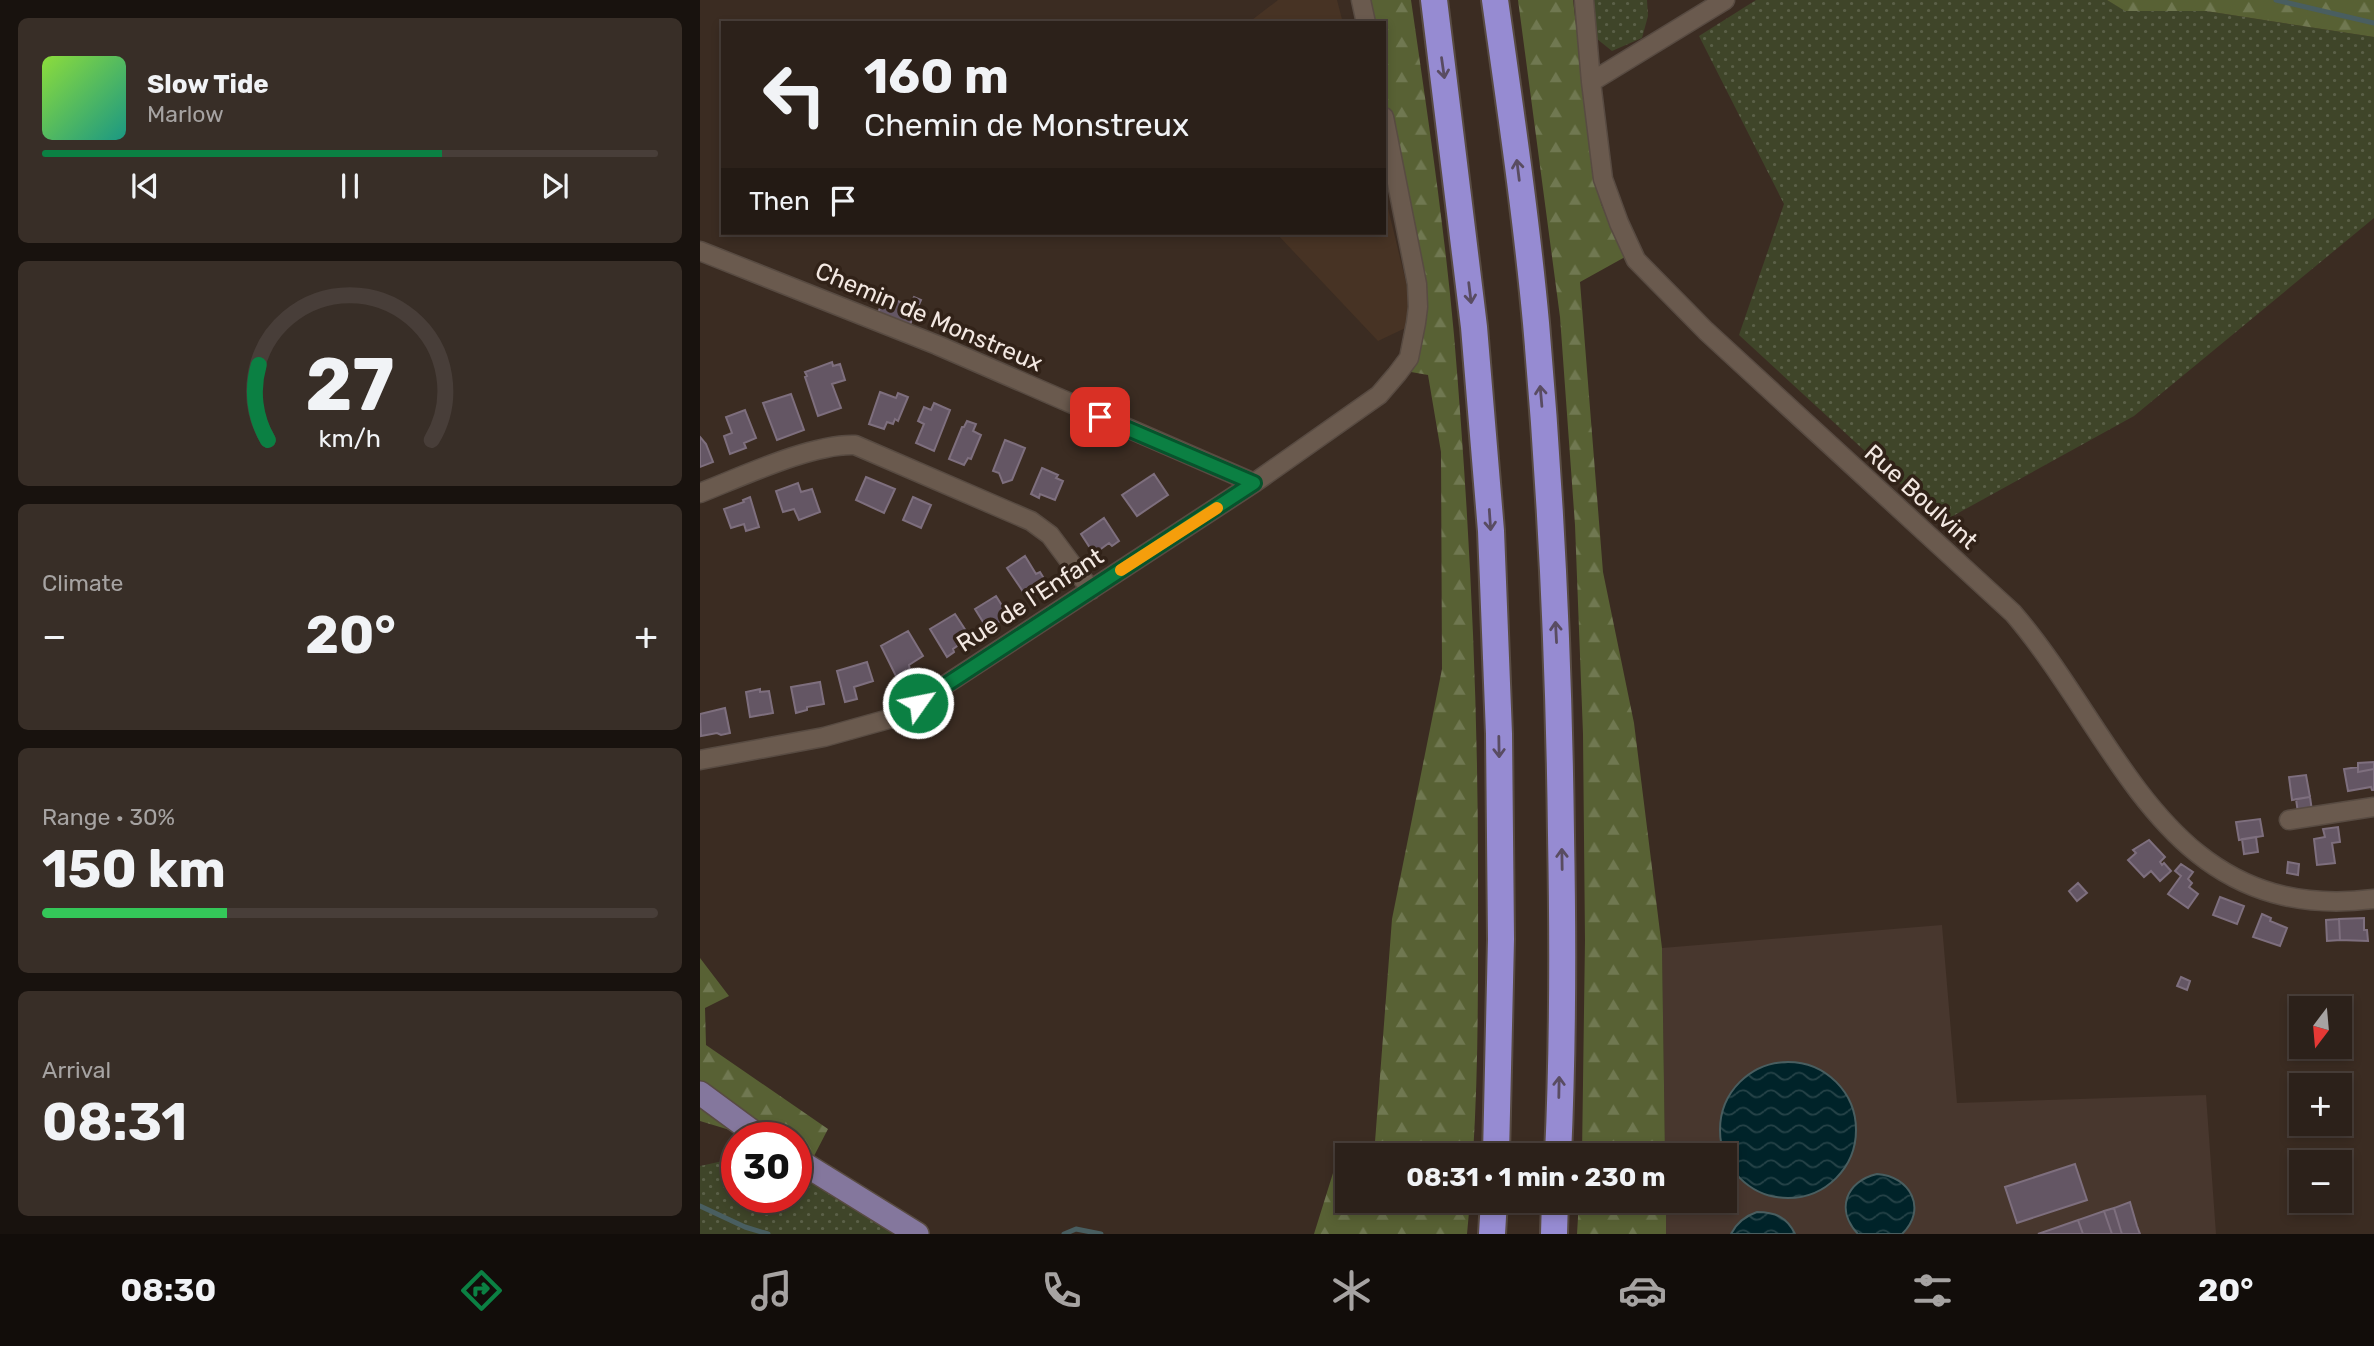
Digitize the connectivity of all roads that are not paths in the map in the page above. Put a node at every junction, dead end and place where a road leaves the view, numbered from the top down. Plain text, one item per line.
1 (1361, 0) edge
2 (1434, 0) edge
3 (1495, 0) edge
4 (1584, 0) edge
5 (1725, 0) edge
6 (1366, 21) edge
7 (1591, 82) junction
8 (1386, 127) edge
9 (700, 251) edge
10 (1254, 483) junction
11 (700, 493) edge
12 (1091, 590) junction
13 (700, 760) edge
14 (2374, 807) edge
15 (2289, 820) dead end
16 (2374, 899) edge
17 (700, 1093) edge
18 (739, 1122) edge
19 (1496, 1143) edge
20 (1558, 1143) edge
21 (812, 1169) edge
22 (1493, 1213) edge
23 (1554, 1213) edge
24 (917, 1234) edge
25 (1492, 1234) edge
26 (1553, 1234) edge

1 - 6 street
2 -> 19 highway
20 -> 3 highway
4 - 7 street, Rue Boulvint
5 - 7 street
7 - 16 street, Rue Boulvint
8 - 10 street, Rue de l'Enfant
9 - 10 street, Chemin de Monstreux
10 - 12 street, Rue de l'Enfant
11 - 12 street
12 - 13 street, Rue de l'Enfant
14 - 15 street
17 - 18 main road
21 - 24 main road
22 - 25 highway
23 - 26 highway

